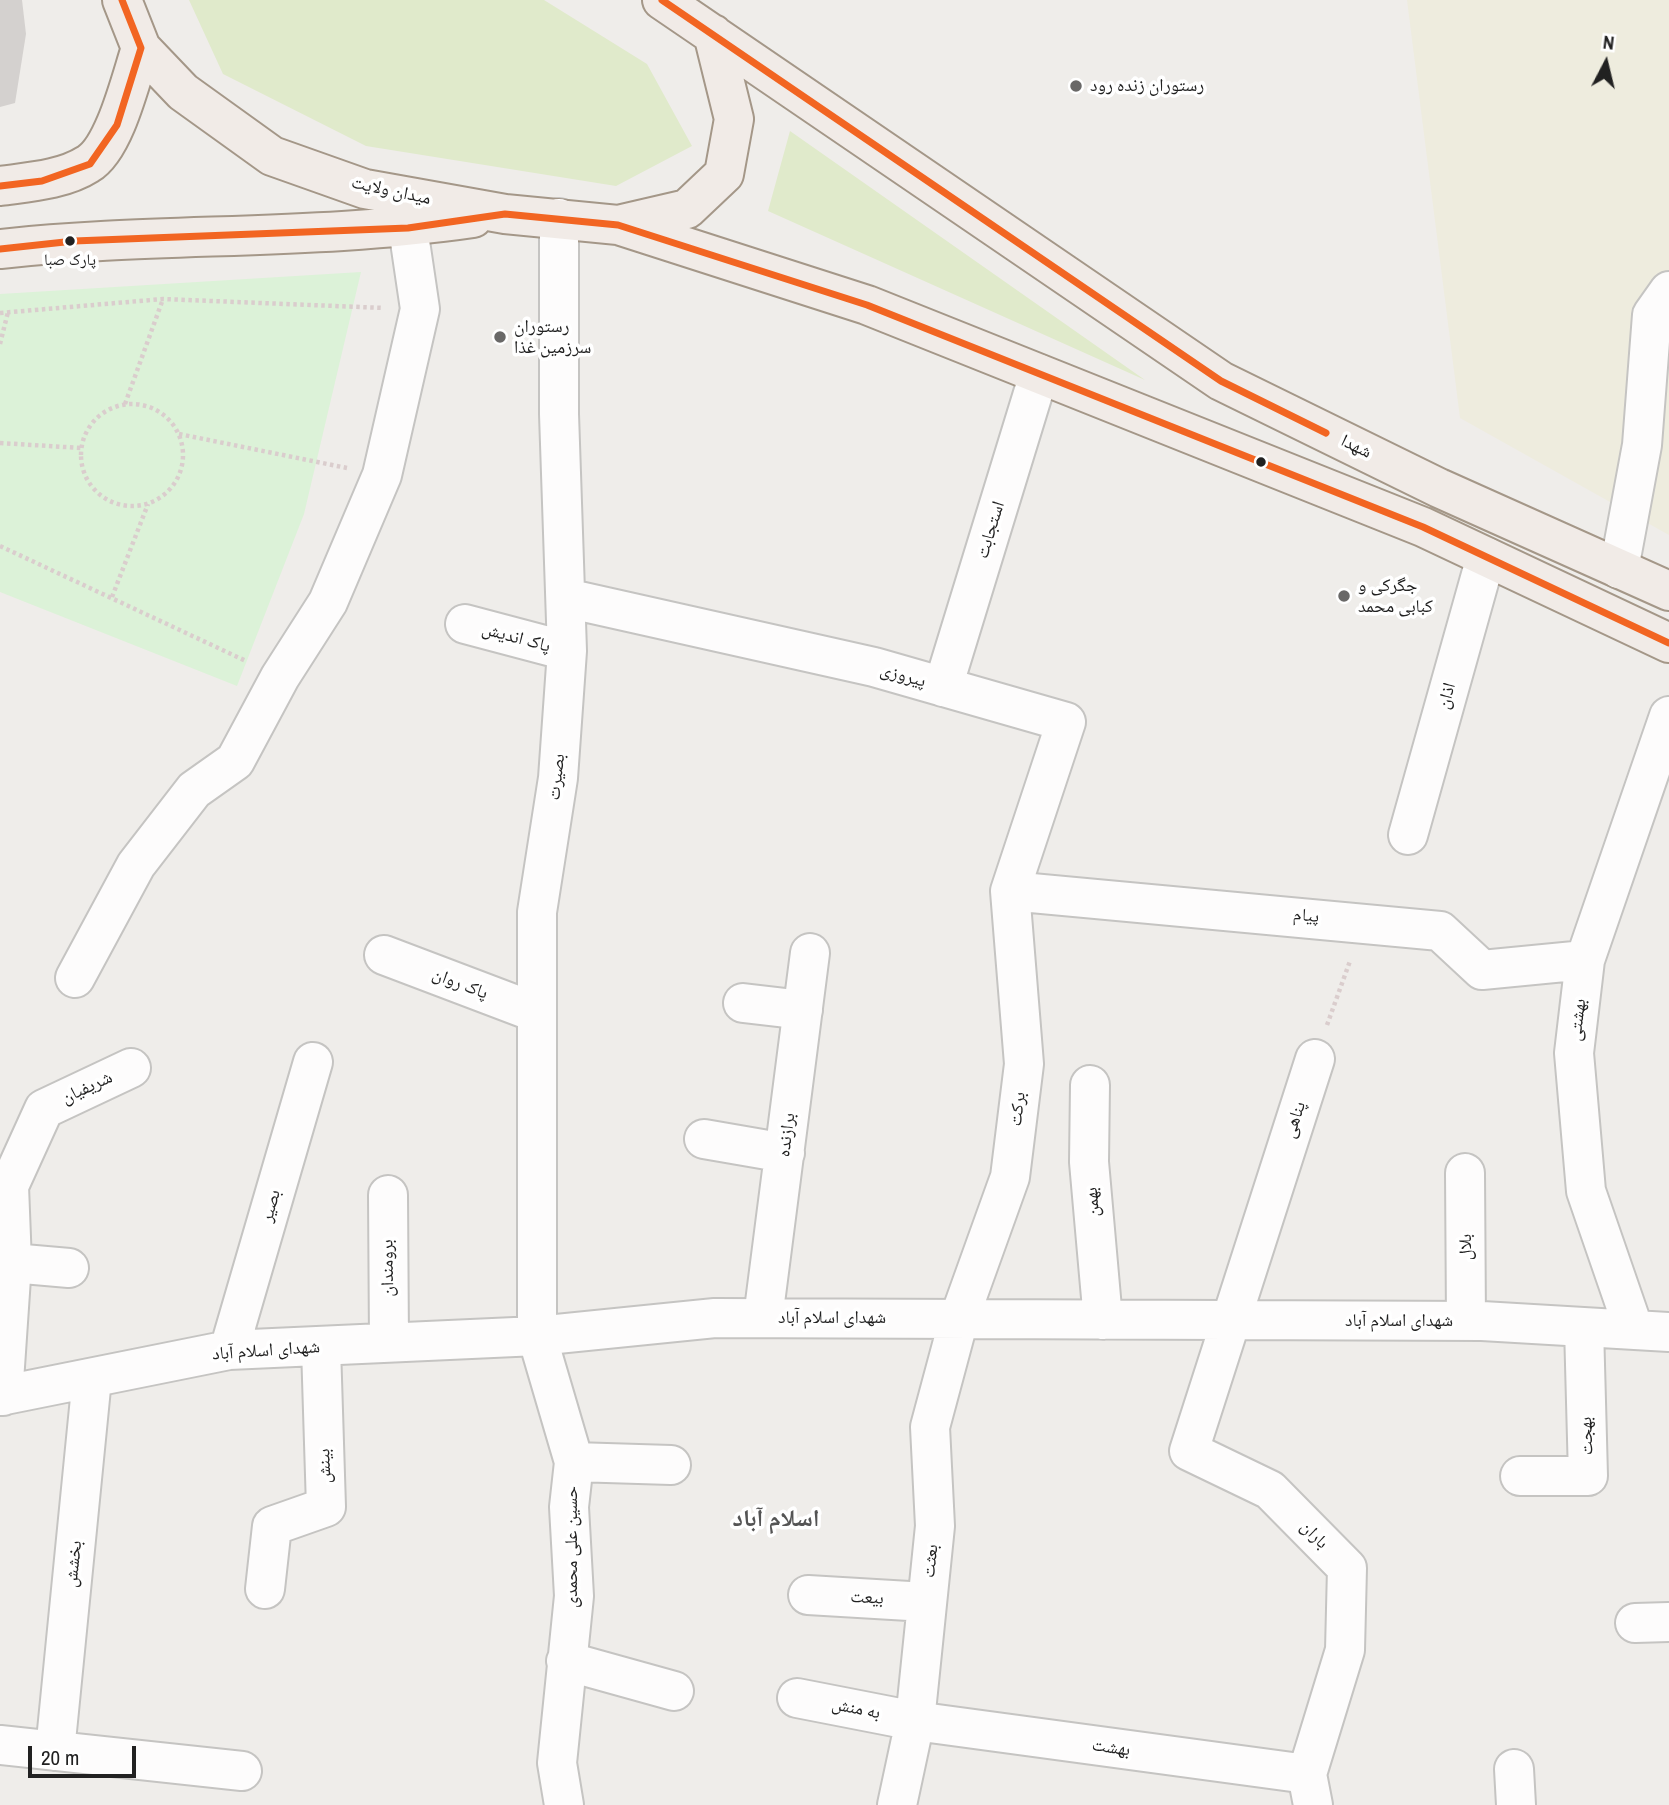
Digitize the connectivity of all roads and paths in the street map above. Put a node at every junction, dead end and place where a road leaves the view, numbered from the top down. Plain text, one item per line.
1 (122, 0) edge
2 (662, 0) edge
3 (713, 34) junction
4 (141, 48) junction
5 (0, 186) edge
6 (505, 214) junction
7 (559, 218) junction
8 (618, 225) junction
9 (408, 228) junction
10 (0, 248) edge
11 (1669, 291) edge
12 (163, 299) junction
13 (420, 309) junction
14 (8, 312) junction
15 (0, 313) edge
16 (0, 344) edge
17 (1038, 374) junction
18 (125, 404) junction
19 (179, 434) junction
20 (0, 443) edge
21 (81, 448) junction
22 (382, 475) junction
23 (148, 504) junction
24 (0, 546) edge
25 (1486, 557) junction
26 (1619, 569) junction
27 (1669, 592) edge
28 (112, 597) junction
29 (566, 598) junction
30 (465, 624) dead end
31 (1669, 643) edge
32 (567, 651) junction
33 (280, 677) junction
34 (943, 687) junction
35 (1669, 716) edge
36 (1408, 835) dead end
37 (1010, 891) junction
38 (1364, 921) junction
39 (810, 953) dead end
40 (384, 955) dead end
41 (1585, 960) junction
42 (75, 978) dead end
43 (743, 1003) dead end
44 (803, 1010) junction
45 (537, 1013) junction
46 (1315, 1059) joint
47 (313, 1062) dead end
48 (131, 1068) dead end
49 (1090, 1084) dead end
50 (704, 1139) dead end
51 (785, 1153) junction
52 (1465, 1173) dead end
53 (4, 1187) edge
54 (388, 1195) dead end
55 (12, 1263) junction
56 (69, 1268) dead end
57 (763, 1318) junction
58 (959, 1319) junction
59 (1103, 1320) junction
60 (1230, 1320) junction
61 (1466, 1321) junction
62 (1584, 1327) junction
63 (1652, 1331) edge
64 (537, 1336) junction
65 (389, 1342) junction
66 (321, 1347) junction
67 (229, 1350) junction
68 (92, 1378) junction
69 (2, 1396) edge
70 (574, 1462) junction
71 (671, 1465) dead end
72 (1520, 1476) dead end
73 (265, 1589) dead end
74 (808, 1595) dead end
75 (926, 1602) junction
76 (566, 1661) junction
77 (674, 1691) dead end
78 (797, 1698) dead end
79 (915, 1721) junction
80 (0, 1745) edge
81 (55, 1751) junction
82 (242, 1771) dead end
83 (1310, 1790) edge
84 (564, 1805) edge
85 (897, 1805) edge

1 - 4 main road, میدان ولایت
2 - 3 main road
3 - 8 main road, میدان ولایت
3 - 26 main road, شهدا
4 - 5 main road
4 - 6 main road, میدان ولایت
6 - 7 main road, میدان ولایت
6 - 9 main road
7 - 8 main road, میدان ولایت
7 - 29 street, بصیرت
8 - 17 main road
9 - 10 main road
9 - 13 street
11 - 26 street
12 - 13 path
12 - 14 path
12 - 18 path
13 - 22 street
14 - 15 path
14 - 16 path
17 - 25 main road
17 - 34 street, استجابت
18 - 19 path
18 - 21 path
19 - 22 path
19 - 23 path
20 - 21 path
21 - 23 path
22 - 33 street
23 - 28 path
24 - 28 path
25 - 31 main road
25 - 36 street, اذان
26 - 27 main road, شهدا
28 - 33 path
29 - 32 street, بصیرت
29 - 34 street, پیروزی
30 - 32 street, پاک اندیش
32 - 45 street, بصیرت
33 - 42 street
34 - 37 street, پیروزی
35 - 41 street, بهشتی
37 - 38 street, پیام
37 - 58 street, برکت
38 - 41 street, پیام
38 - 46 path
39 - 44 street, برازنده
40 - 45 street, پاک روان
41 - 63 street, بهشتی
43 - 44 street
44 - 51 street, برازنده
45 - 64 street, بصیرت
46 - 60 street, پناهی
47 - 67 street, بصیر
48 - 53 street, شریفیان
49 - 59 street, بهمن
50 - 51 street
51 - 57 street, برازنده
52 - 61 street, بلال
53 - 55 street, شریفیان
54 - 65 street, برومندان
55 - 56 street
55 - 69 street, شریفیان
57 - 58 street, شهدای اسلام آباد
57 - 64 street, شهدای اسلام آباد
58 - 59 street, شهدای اسلام آباد
58 - 75 street, بعثت
59 - 60 street, شهدای اسلام آباد
60 - 61 street, شهدای اسلام آباد
60 - 83 street, باران
61 - 62 street, شهدای اسلام آباد
62 - 63 street, شهدای اسلام آباد
62 - 72 street, بهجت
64 - 65 street, شهدای اسلام آباد
64 - 70 street, حسین علی محمدی
65 - 66 street, شهدای اسلام آباد
66 - 67 street, شهدای اسلام آباد
66 - 73 street, بینش
67 - 68 street, شهدای اسلام آباد
68 - 69 street, شهدای اسلام آباد
68 - 81 street, بخشش
70 - 71 street
70 - 76 street, حسین علی محمدی
74 - 75 street, بیعت
75 - 79 street, بعثت
76 - 77 street
76 - 84 street, حسین علی محمدی
78 - 79 street, به منش
79 - 83 street, بهشت
79 - 85 street, بعثت
80 - 81 street
81 - 82 street

